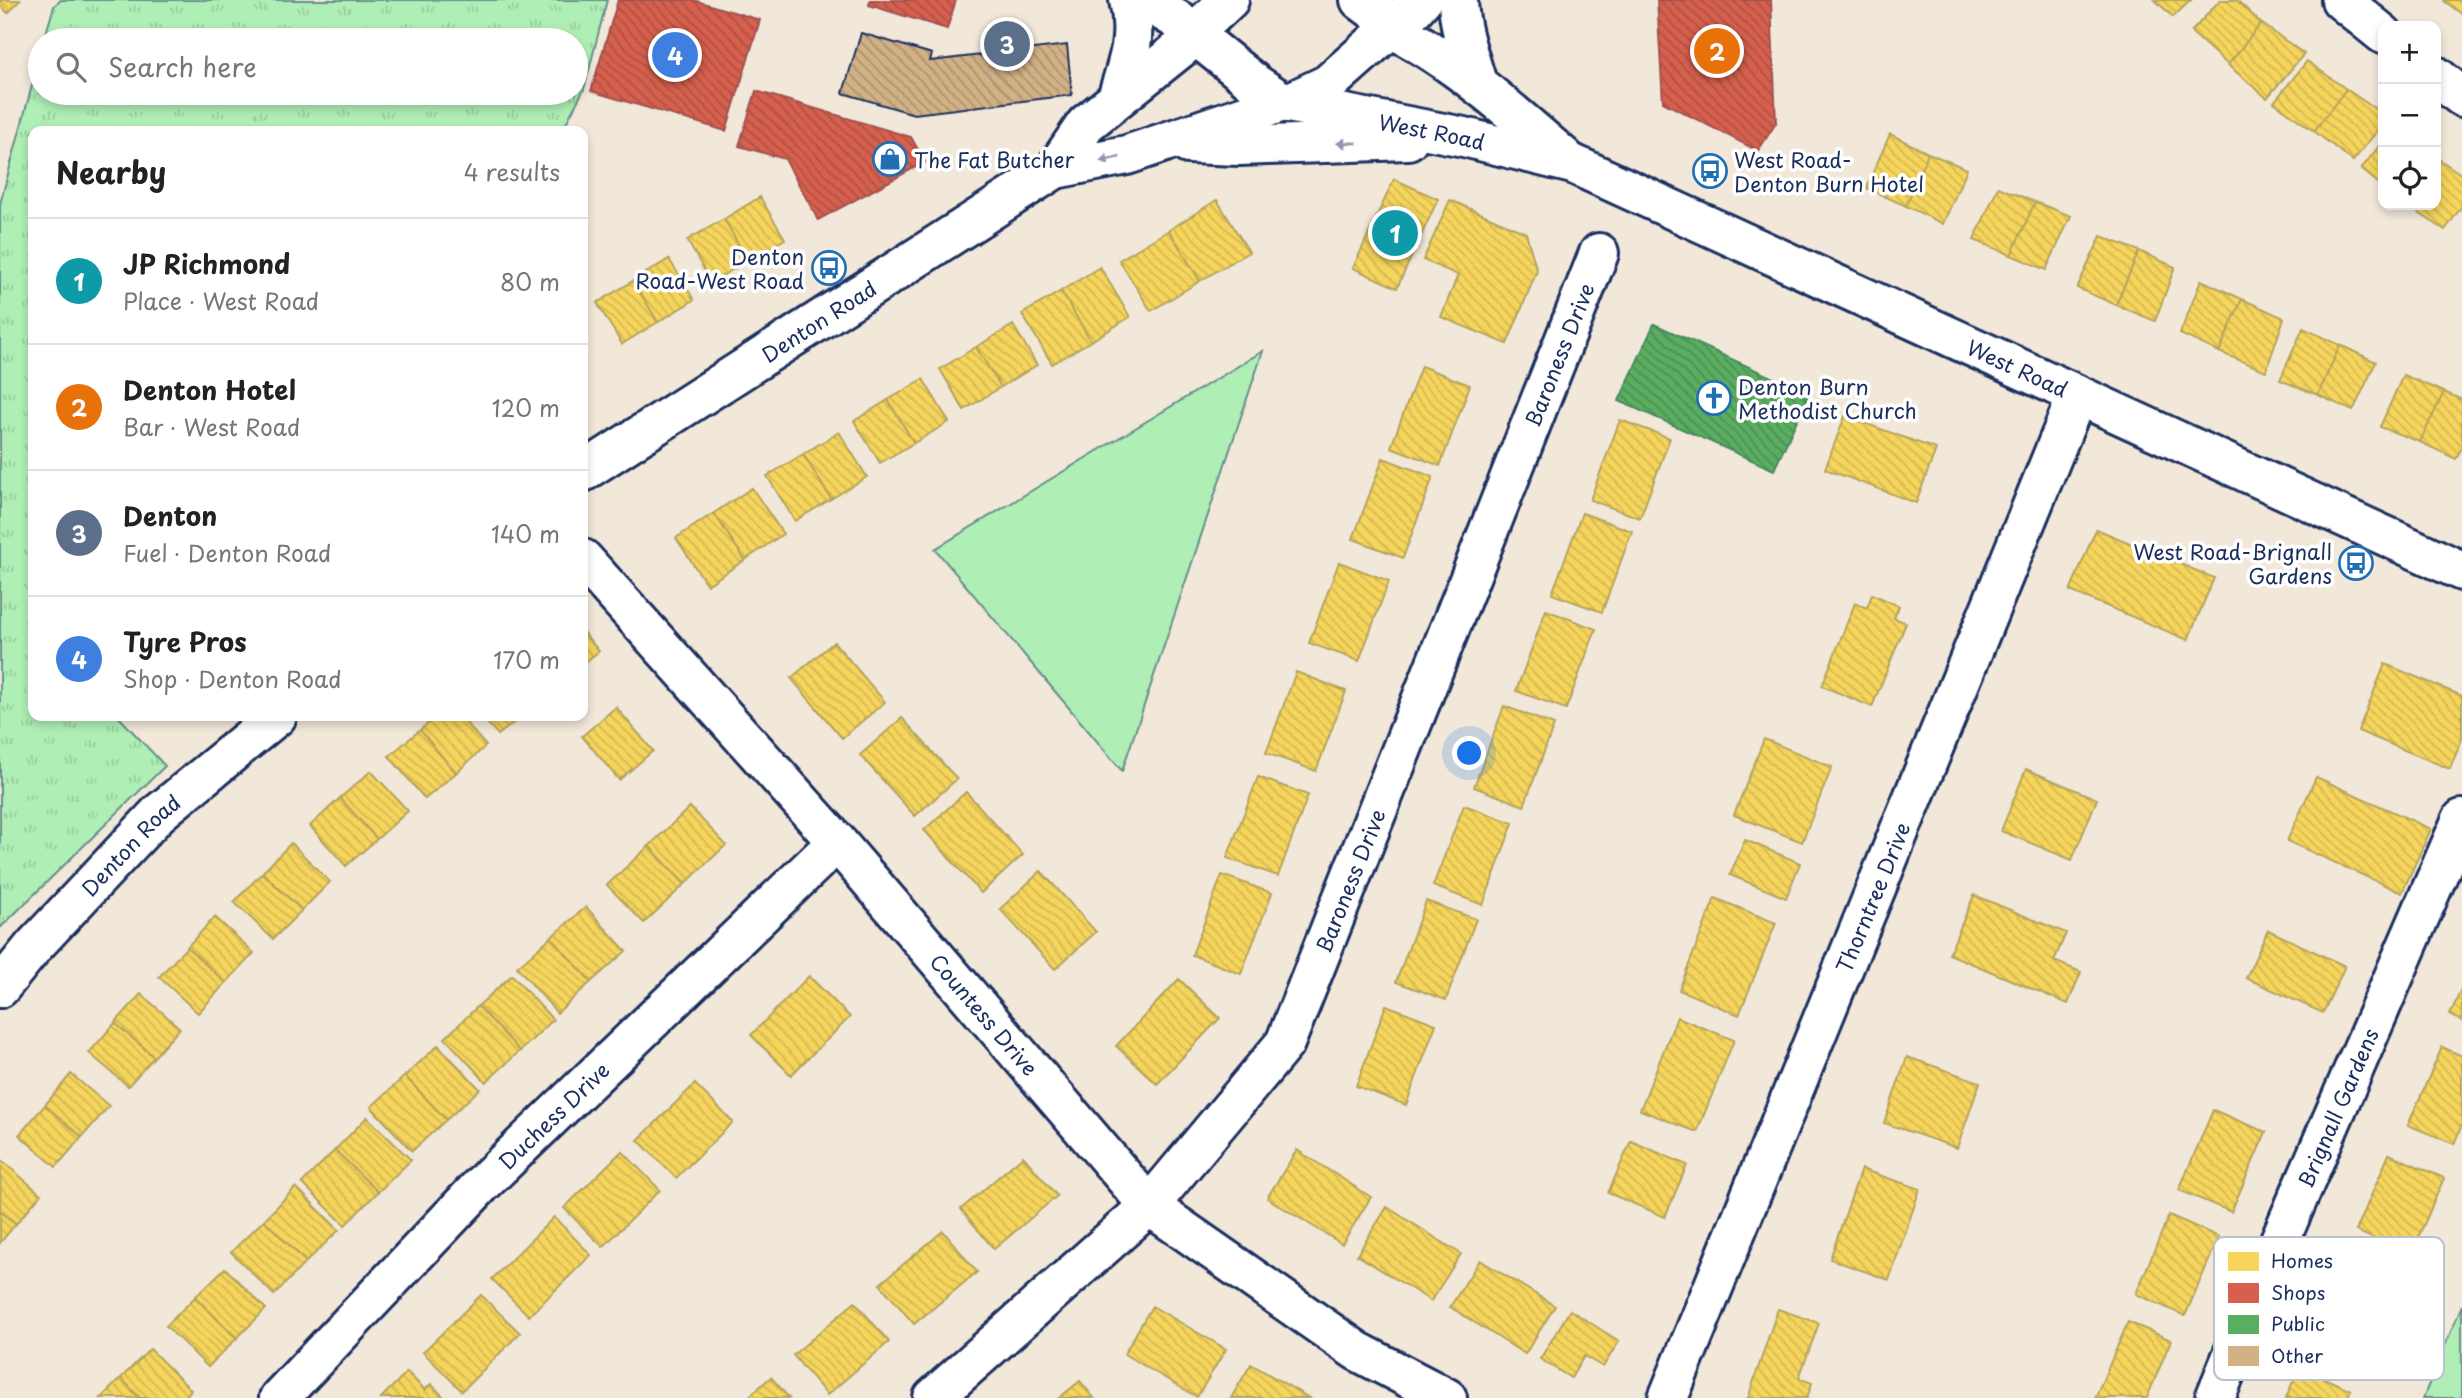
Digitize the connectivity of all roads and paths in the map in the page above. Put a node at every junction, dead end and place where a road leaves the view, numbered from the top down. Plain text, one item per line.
1 (1129, 0) edge
2 (1144, 0) edge
3 (1230, 0) edge
4 (1360, 0) edge
5 (1422, 0) edge
6 (1458, 0) edge
7 (2341, 0) edge
8 (1391, 25) junction
9 (2378, 30) edge
10 (1196, 33) junction
11 (2441, 80) edge
12 (1477, 83) junction
13 (2462, 97) edge
14 (1117, 98) junction
15 (1285, 103) junction
16 (1464, 136) junction
17 (1165, 144) junction
18 (1573, 164) junction
19 (1055, 169) junction
20 (1600, 253) dead end
21 (2077, 396) junction
22 (588, 469) edge
23 (588, 565) edge
24 (2462, 572) edge
25 (271, 721) edge
26 (2462, 820) edge
27 (837, 842) junction
28 (0, 988) edge
29 (1149, 1206) junction
30 (2281, 1237) edge
31 (2223, 1380) edge
32 (279, 1398) edge
33 (933, 1398) edge
34 (1447, 1398) edge
35 (1668, 1398) edge
36 (2216, 1398) edge

1 - 14 street
2 - 10 street
3 - 10 street, Denton Road
4 - 8 street, West Road
5 - 8 street, Denton Road
6 - 12 street
7 - 9 street
8 - 12 street, West Road
8 - 15 street, Denton Road
10 - 14 street, Denton Road
10 - 15 street
11 - 13 street
12 - 18 street, West Road
14 - 19 street, Denton Road
15 - 16 street, West Road
15 - 17 street, Denton Road
16 -> 17 street
16 - 18 street, West Road
17 -> 19 street, Denton Road
18 - 21 street, West Road
19 - 22 street, Denton Road
20 - 29 street, Baroness Drive
21 - 24 street, West Road
21 - 35 street, Thorntree Drive
23 - 27 street, Countess Drive
25 - 28 street, Denton Road
26 - 30 street, Brignall Gardens
27 - 29 street, Countess Drive
27 - 32 street, Duchess Drive
29 - 33 street, Baroness Drive
29 - 34 street, Countess Drive
31 - 36 street, Brignall Gardens

